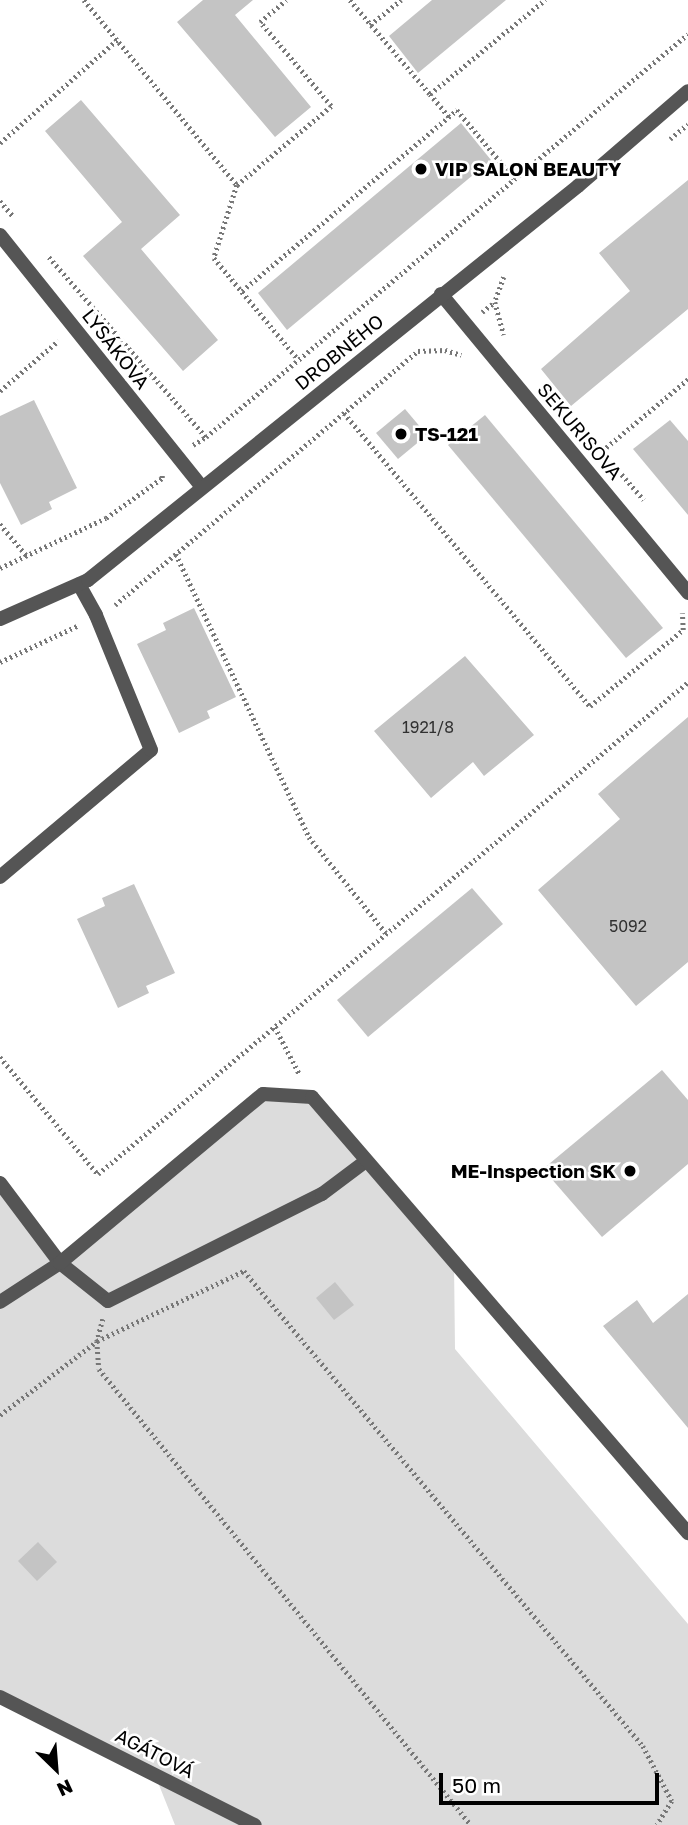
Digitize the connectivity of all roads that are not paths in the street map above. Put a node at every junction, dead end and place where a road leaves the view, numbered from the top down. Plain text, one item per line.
1 (688, 92) edge
2 (0, 235) edge
3 (441, 294) junction
4 (202, 487) junction
5 (79, 584) junction
6 (688, 593) edge
7 (0, 619) edge
8 (0, 877) edge
9 (366, 1161) junction
10 (0, 1183) edge
11 (60, 1263) junction
12 (0, 1302) edge
13 (688, 1534) edge
14 (0, 1697) edge
15 (255, 1825) edge

1 - 3 street, DROBNÉHO
2 - 4 street, LYSÁKOVA
3 - 4 street, DROBNÉHO
3 - 6 street, SEKURISOVA
4 - 5 street, DROBNÉHO
5 - 7 street, DROBNÉHO
5 - 8 street
9 - 11 street
9 - 11 street
9 - 13 street
10 - 11 street
11 - 12 street
14 - 15 street, AGÁTOVÁ

